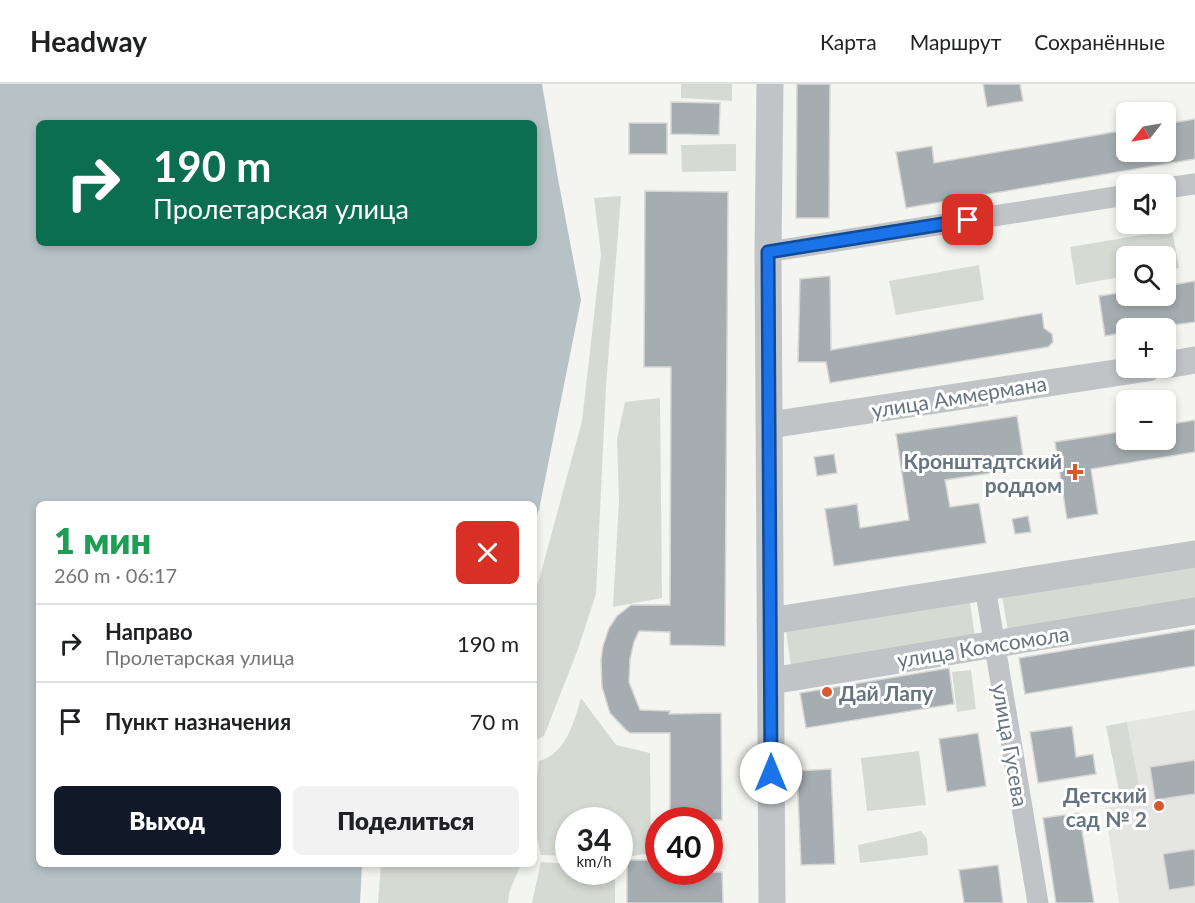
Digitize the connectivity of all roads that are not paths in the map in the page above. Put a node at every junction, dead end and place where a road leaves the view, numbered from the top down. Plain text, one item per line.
1 (770, 84) edge
2 (1195, 184) edge
3 (1176, 187) edge
4 (1116, 197) edge
5 (768, 252) junction
6 (1195, 360) edge
7 (1176, 363) edge
8 (1116, 373) edge
9 (770, 425) junction
10 (1195, 554) edge
11 (985, 587) junction
12 (1195, 611) edge
13 (770, 621) junction
14 (994, 644) junction
15 (771, 681) junction
16 (772, 903) edge
17 (1038, 903) edge

1 - 5 street
2 - 3 street
4 - 5 street
5 - 9 street
6 - 7 street
8 - 9 street, улица Аммермана
9 - 13 street
10 - 11 street
11 - 13 street
11 - 14 street, улица Гусева
12 - 14 street, улица Комсомола
13 - 15 street
14 - 15 street, улица Комсомола
14 - 17 street, улица Гусева
15 - 16 street

